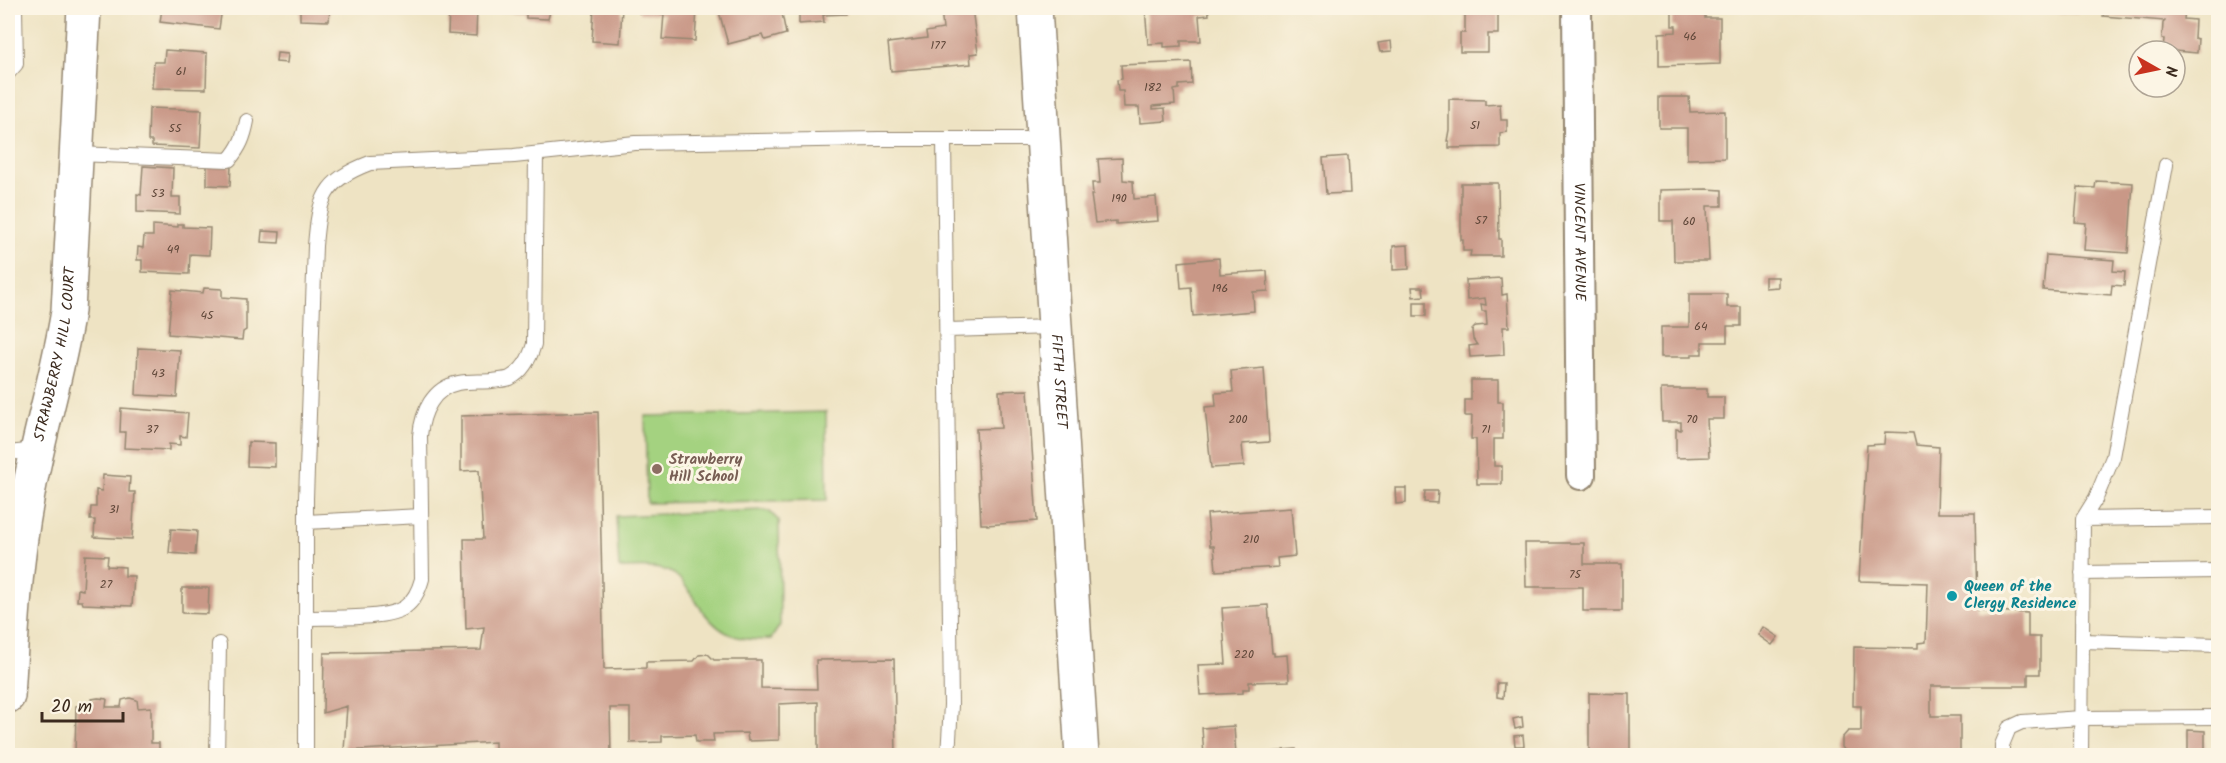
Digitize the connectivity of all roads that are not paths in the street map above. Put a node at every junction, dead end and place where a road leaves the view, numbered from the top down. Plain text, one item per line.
1 (15, 8) edge
2 (84, 8) edge
3 (1035, 8) edge
4 (1577, 8) edge
5 (8, 72) edge
6 (247, 121) dead end
7 (944, 139) junction
8 (1043, 139) junction
9 (77, 154) junction
10 (536, 154) junction
11 (2166, 165) dead end
12 (1054, 327) junction
13 (946, 330) junction
14 (22, 451) edge
15 (1581, 475) dead end
16 (421, 516) junction
17 (2218, 517) edge
18 (2083, 519) junction
19 (306, 522) junction
20 (2218, 572) edge
21 (2082, 573) junction
22 (306, 618) junction
23 (2082, 641) junction
24 (219, 644) dead end
25 (2218, 645) edge
26 (8, 696) edge
27 (2218, 717) edge
28 (2081, 718) junction
29 (217, 756) edge
30 (306, 756) edge
31 (948, 756) edge
32 (1082, 756) edge
33 (2002, 756) edge
34 (2081, 756) edge

1 - 5 lane
2 - 9 street, STRAWBERRY HILL COURT
3 - 8 street, FIFTH STREET
4 - 15 street, VINCENT AVENUE
6 - 9 lane
7 - 8 lane
7 - 10 lane
7 - 13 lane
8 - 12 street, FIFTH STREET
9 - 14 street, STRAWBERRY HILL COURT
10 - 16 lane
10 - 19 lane
11 - 18 lane
12 - 13 lane
12 - 32 street, FIFTH STREET
13 - 31 lane
14 - 26 street, STRAWBERRY HILL COURT
16 - 19 lane
16 - 22 lane
17 - 18 lane
18 - 21 lane
19 - 22 lane
20 - 21 lane
21 - 23 lane
22 - 30 lane
23 - 25 lane
23 - 28 lane
24 - 29 lane
27 - 28 lane
28 - 33 lane
28 - 34 lane

